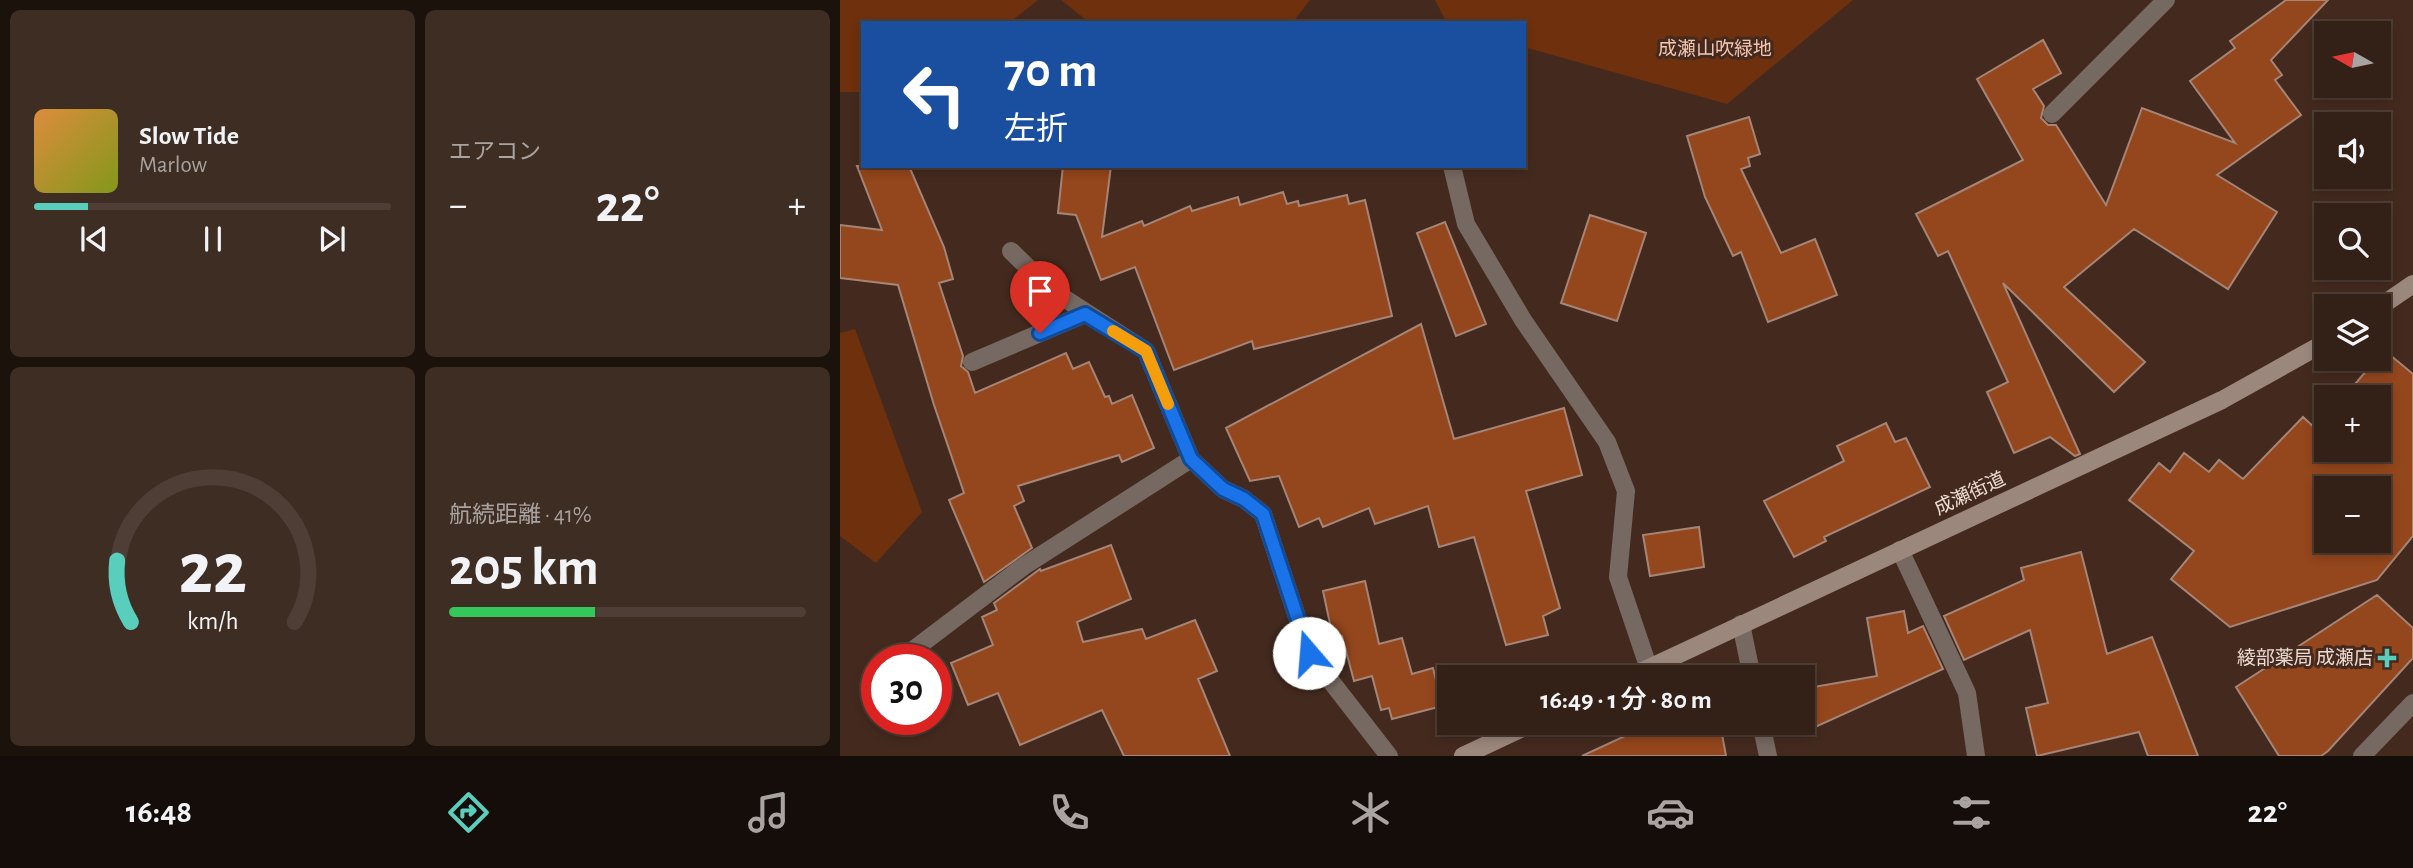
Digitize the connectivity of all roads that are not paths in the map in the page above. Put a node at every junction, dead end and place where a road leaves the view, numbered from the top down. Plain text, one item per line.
1 (2166, 0) edge
2 (2052, 114) dead end
3 (1452, 168) edge
4 (1011, 251) dead end
5 (2413, 284) edge
6 (2391, 299) edge
7 (1085, 314) junction
8 (2314, 349) edge
9 (972, 362) dead end
10 (1191, 459) junction
11 (1900, 550) junction
12 (1741, 624) junction
13 (921, 644) edge
14 (1648, 665) edge
15 (1655, 665) edge
16 (1750, 665) edge
17 (2413, 703) edge
18 (1508, 735) edge
19 (1764, 735) edge
20 (1389, 756) edge
21 (1463, 756) edge
22 (1768, 756) edge
23 (1976, 756) edge
24 (2362, 756) edge

1 - 2 street
3 - 14 street
4 - 7 street
5 - 6 main road
7 - 9 street
7 - 10 street
8 - 11 main road, 成瀬街道
10 - 13 street
10 - 20 street
11 - 12 main road, 成瀬街道
11 - 23 street
12 - 15 main road, 成瀬街道
12 - 16 street
17 - 24 street
18 - 21 main road
19 - 22 street

